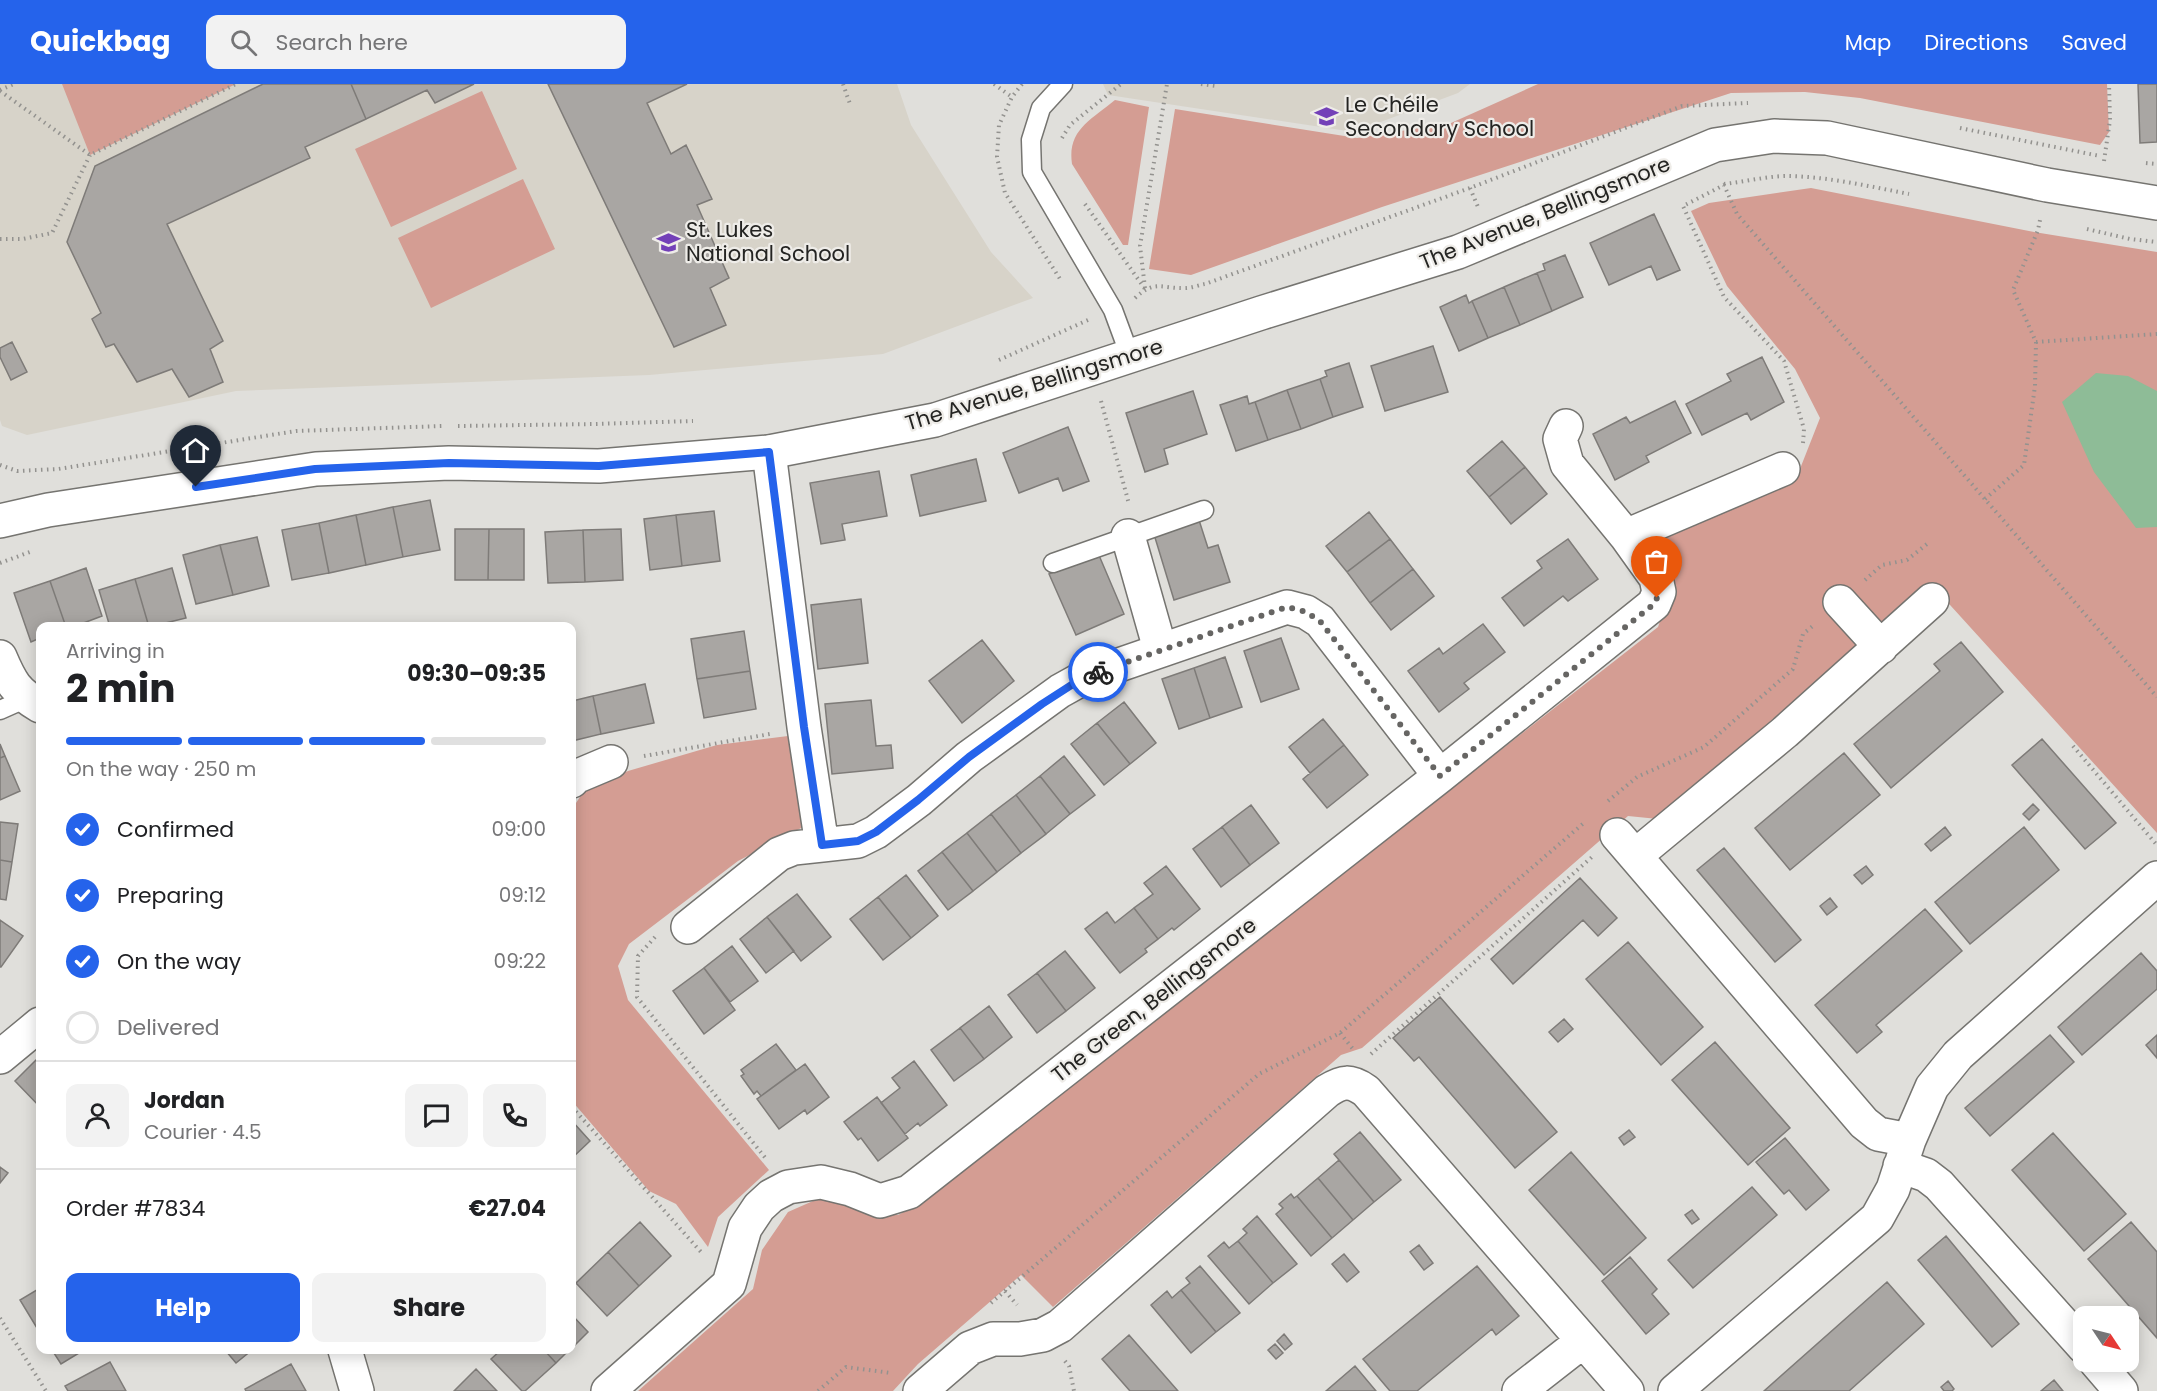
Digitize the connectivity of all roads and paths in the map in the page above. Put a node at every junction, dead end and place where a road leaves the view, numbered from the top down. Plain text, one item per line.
1 (14, 84) edge
2 (236, 84) edge
3 (843, 84) edge
4 (994, 84) edge
5 (1063, 84) edge
6 (1121, 84) edge
7 (1167, 84) edge
8 (1201, 84) edge
9 (1216, 84) edge
10 (2109, 84) edge
11 (0, 91) edge
12 (1012, 97) dead end
13 (850, 104) dead end
14 (1707, 104) dead end
15 (1059, 142) dead end
16 (1715, 145) junction
17 (90, 155) junction
18 (1724, 185) junction
19 (2099, 193) junction
20 (1911, 194) dead end
21 (1082, 198) dead end
22 (2157, 203) edge
23 (2029, 217) dead end
24 (2040, 219) junction
25 (2052, 222) dead end
26 (2085, 229) dead end
27 (0, 239) edge
28 (2157, 242) edge
29 (2157, 334) edge
30 (2036, 342) junction
31 (1130, 356) junction
32 (1092, 369) junction
33 (1566, 426) dead end
34 (769, 452) junction
35 (0, 465) edge
36 (58, 469) dead end
37 (1783, 469) joint
38 (1985, 499) junction
39 (1204, 510) dead end
40 (0, 521) edge
41 (1128, 536) junction
42 (1626, 537) junction
43 (1928, 544) dead end
44 (1053, 563) dead end
45 (1932, 600) dead end
46 (1840, 602) junction
47 (1881, 647) junction
48 (1160, 649) junction
49 (0, 657) edge
50 (2157, 697) edge
51 (22, 704) edge
52 (804, 727) junction
53 (2073, 746) dead end
54 (611, 762) joint
55 (1440, 776) junction
56 (576, 777) edge
57 (1605, 805) dead end
58 (1589, 819) dead end
59 (822, 845) junction
60 (2157, 845) edge
61 (1626, 846) junction
62 (2157, 878) edge
63 (688, 927) joint
64 (36, 1027) edge
65 (0, 1058) edge
66 (1357, 1084) junction
67 (576, 1111) edge
68 (1904, 1153) junction
69 (788, 1186) junction
70 (733, 1270) junction
71 (988, 1307) dead end
72 (0, 1318) edge
73 (2073, 1335) edge
74 (1583, 1341) junction
75 (346, 1354) edge
76 (2105, 1372) edge
77 (909, 1383) edge
78 (46, 1391) edge
79 (357, 1391) edge
80 (608, 1391) edge
81 (818, 1391) edge
82 (1519, 1391) edge
83 (1627, 1391) edge
84 (1675, 1391) edge
85 (2121, 1391) edge

1 - 11 path
2 - 17 path
3 - 13 path
4 - 12 path
5 - 31 lane
6 - 15 path
7 - 21 path
8 - 9 path
10 - 19 path
11 - 17 path
14 - 16 path
16 - 18 path
16 - 19 street, The Avenue, Bellingsmore
16 - 31 street, The Avenue, Bellingsmore
17 - 27 path
18 - 20 path
18 - 37 path
18 - 38 path
19 - 22 street, The Avenue, Bellingsmore
23 - 24 path
24 - 25 path
24 - 30 path
26 - 28 path
29 - 30 path
30 - 38 path
31 - 32 street, The Avenue, Bellingsmore
32 - 34 street, The Avenue, Bellingsmore
32 - 41 path
33 - 42 street, The Green, Bellingsmore
34 - 40 street, The Avenue, Bellingsmore
34 - 52 street
35 - 36 path
37 - 42 street
38 - 50 path
39 - 41 lane
41 - 44 lane
41 - 48 street
42 - 55 street, The Green, Bellingsmore
43 - 46 path
45 - 47 street
46 - 47 street
46 - 57 path
47 - 61 street
48 - 55 street
48 - 59 street
49 - 51 street
52 - 54 path
52 - 59 street
53 - 60 path
54 - 56 street
55 - 69 street, The Green, Bellingsmore
58 - 71 path
59 - 63 street
61 - 66 path
61 - 68 street
62 - 68 street
63 - 69 path
64 - 65 street
66 - 74 street
66 - 77 street
67 - 70 path
68 - 73 street
68 - 84 street
69 - 70 street, The Green, Bellingsmore
70 - 80 street, The Green, Bellingsmore
72 - 78 path
74 - 82 street
74 - 83 street
75 - 79 street
76 - 85 street
77 - 81 path

